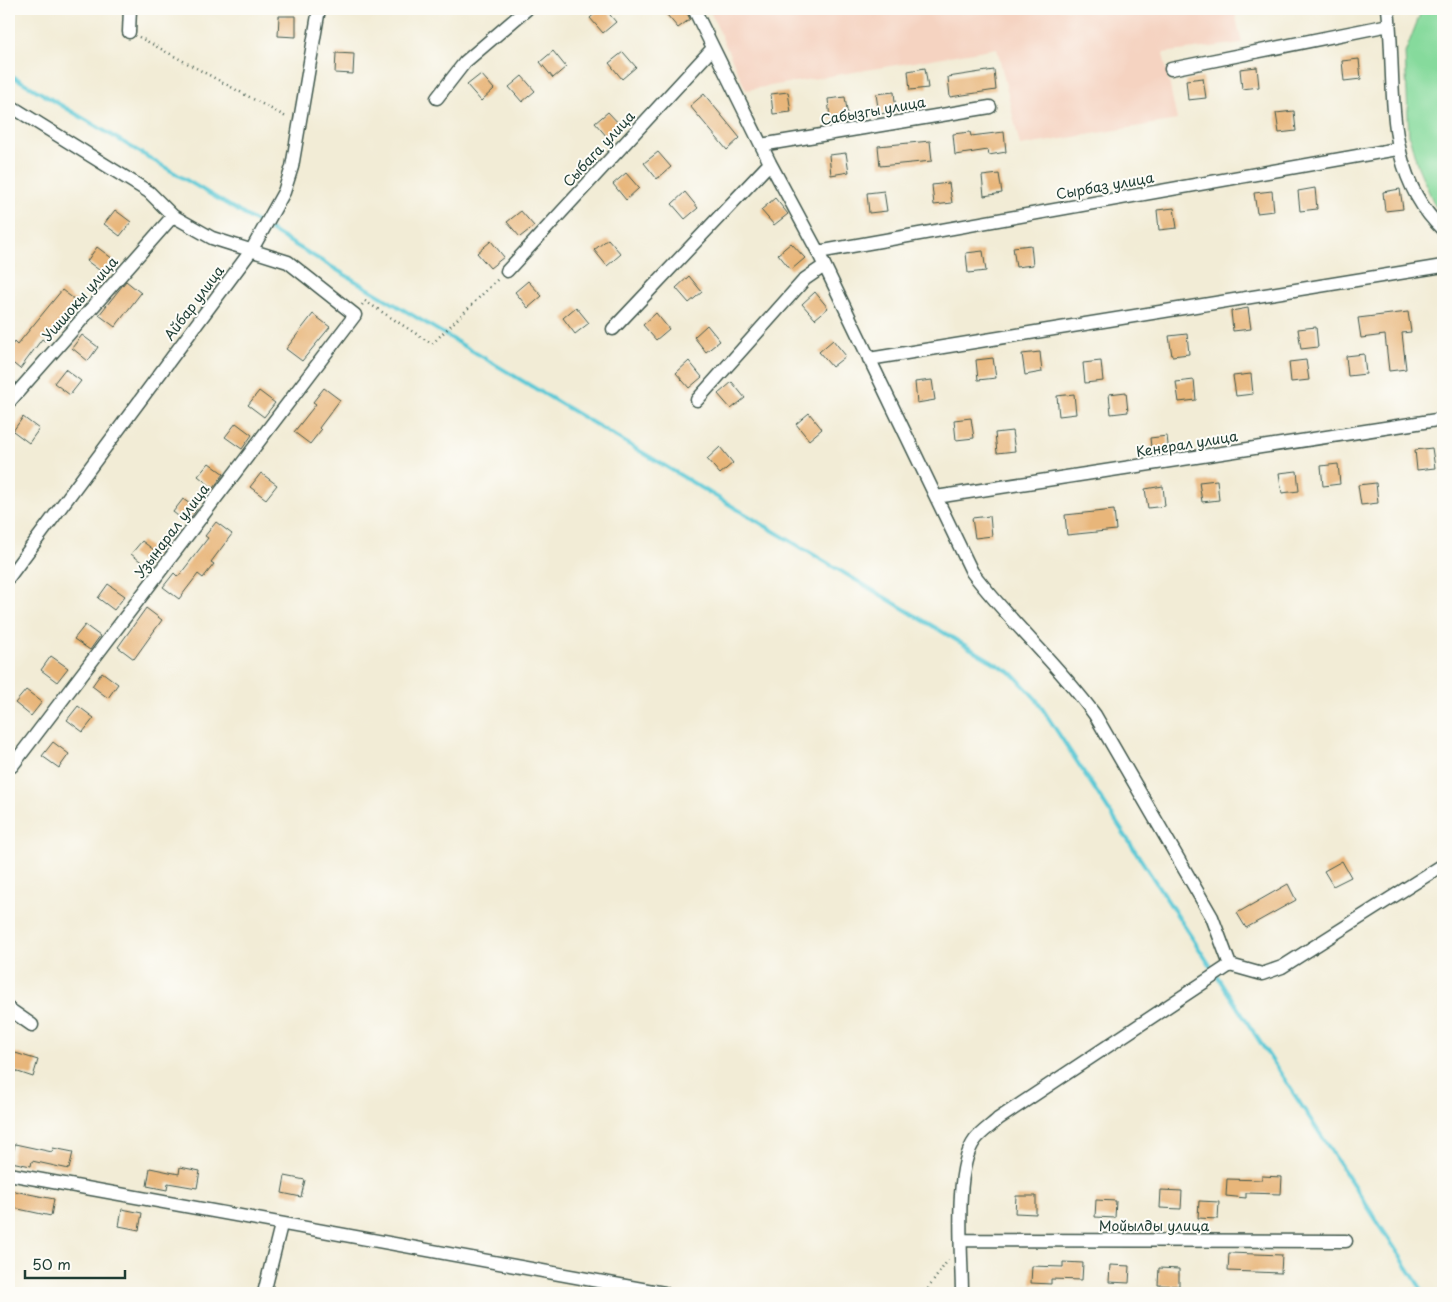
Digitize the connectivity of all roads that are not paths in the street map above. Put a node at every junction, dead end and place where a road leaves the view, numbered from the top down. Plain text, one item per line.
1 (130, 9) edge
2 (319, 9) edge
3 (527, 9) edge
4 (694, 9) edge
5 (1388, 9) edge
6 (1389, 25) junction
7 (129, 32) road end
8 (713, 48) junction
9 (1171, 69) dead end
10 (437, 98) dead end
11 (9, 105) edge
12 (990, 107) dead end
13 (761, 145) junction
14 (1397, 149) junction
15 (770, 163) junction
16 (173, 216) junction
17 (1443, 230) edge
18 (252, 251) junction
19 (818, 252) junction
20 (824, 266) junction
21 (1443, 266) edge
22 (507, 271) road end
23 (613, 329) dead end
24 (869, 359) junction
25 (698, 400) dead end
26 (9, 402) edge
27 (1443, 419) edge
28 (936, 498) junction
29 (9, 577) edge
30 (12, 766) dead end
31 (1443, 865) edge
32 (1230, 965) junction
33 (9, 1010) edge
34 (32, 1025) dead end
35 (9, 1174) edge
36 (281, 1225) junction
37 (962, 1240) junction
38 (1346, 1241) dead end
39 (264, 1293) edge
40 (664, 1293) edge
41 (962, 1293) edge

1 - 7 street
2 - 18 street, Айбар улица
3 - 10 street
4 - 8 street
5 - 6 street
6 - 9 street
6 - 14 street
8 - 13 street
8 - 22 street, Сыбага улица
11 - 16 street
12 - 13 street, Сабызгы улица
13 - 15 street
14 - 17 street
14 - 19 street, Сырбаз улица
15 - 19 street
15 - 23 street
16 - 18 street
16 - 26 street, Ушшокы улица
18 - 29 street, Айбар улица
18 - 30 street, Узынарал улица
19 - 20 street
20 - 24 street
20 - 25 street
21 - 24 street
24 - 28 street
27 - 28 street, Кенерал улица
28 - 32 street
31 - 32 street
32 - 37 street
33 - 34 street
35 - 36 street
36 - 39 street
36 - 40 street
37 - 38 street, Мойылды улица
37 - 41 street

